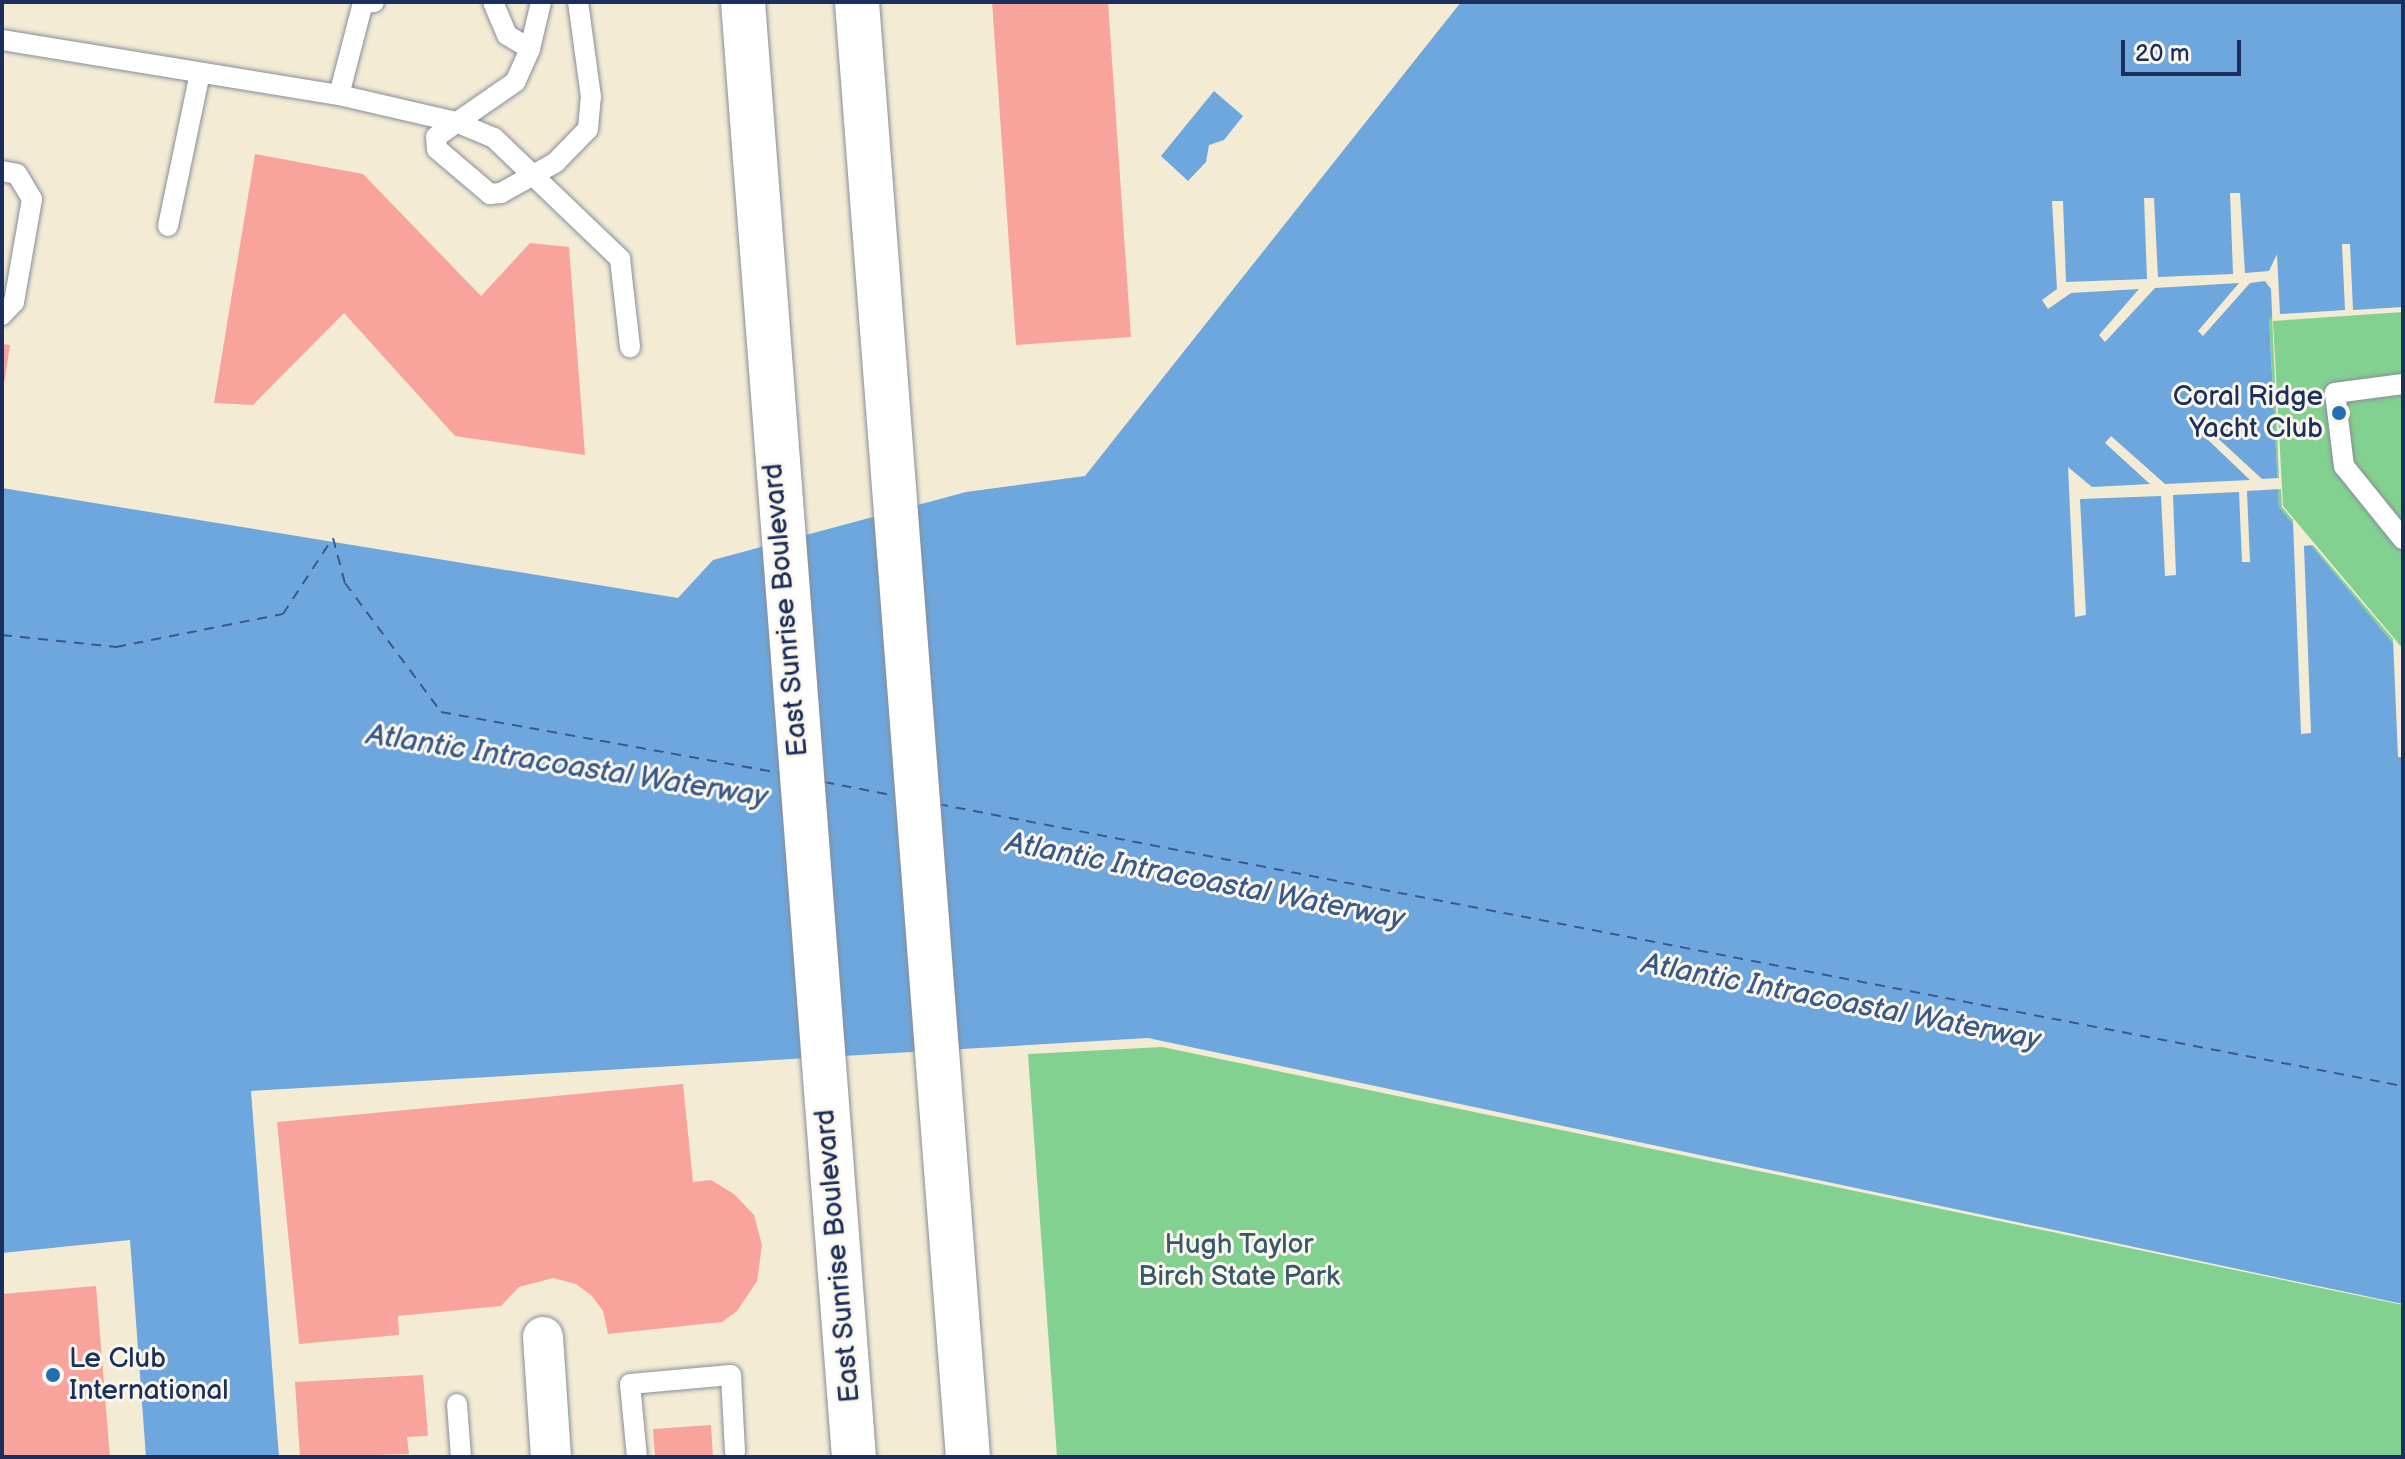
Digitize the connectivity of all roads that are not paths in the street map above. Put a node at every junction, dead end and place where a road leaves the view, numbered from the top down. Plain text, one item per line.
1 (374, 2) edge
2 (493, 2) edge
3 (541, 2) edge
4 (578, 2) edge
5 (743, 2) edge
6 (827, 2) edge
7 (857, 2) edge
8 (2, 40) edge
9 (530, 49) junction
10 (200, 73) junction
11 (862, 73) junction
12 (339, 95) junction
13 (456, 122) junction
14 (2, 171) edge
15 (534, 173) junction
16 (168, 226) dead end
17 (2, 315) edge
18 (630, 347) dead end
19 (2403, 384) edge
20 (2403, 539) edge
21 (543, 1337) dead end
22 (457, 1404) dead end
23 (735, 1452) dead end
24 (461, 1457) edge
25 (551, 1457) edge
26 (637, 1457) edge
27 (854, 1457) edge
28 (968, 1457) edge

1 - 12 lane
2 - 9 lane
3 - 9 lane
4 - 15 lane
5 - 27 main road, East Sunrise Boulevard
6 - 11 main road
7 - 11 main road
8 - 10 lane
9 - 13 lane
10 - 12 lane
10 - 16 lane
11 - 28 main road
12 - 13 lane
13 - 15 lane
13 - 15 lane
14 - 17 lane
15 - 18 lane
19 - 20 lane
21 - 25 street
22 - 24 lane
23 - 26 lane

